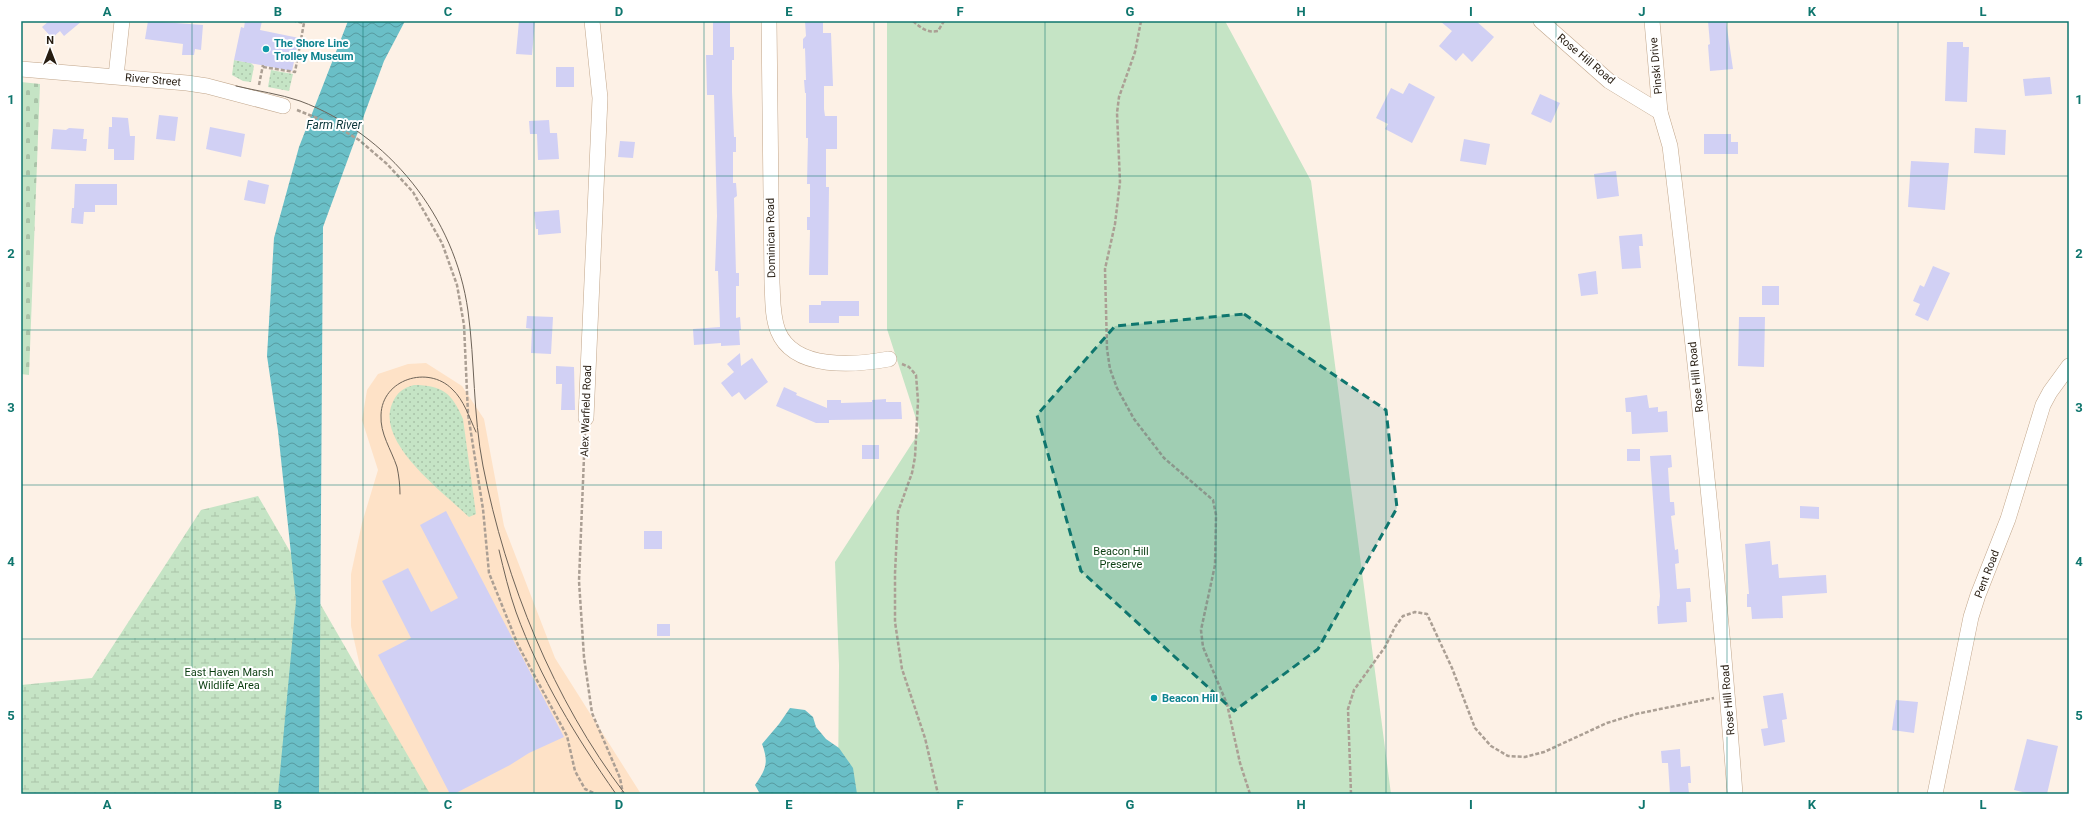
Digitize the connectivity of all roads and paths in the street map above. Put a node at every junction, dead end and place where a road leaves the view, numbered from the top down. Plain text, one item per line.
1 (122, 21) edge
2 (295, 21) edge
3 (592, 21) edge
4 (768, 21) edge
5 (913, 21) edge
6 (944, 21) edge
7 (1141, 21) edge
8 (1541, 21) edge
9 (1652, 21) edge
10 (21, 69) edge
11 (116, 76) junction
12 (259, 90) dead end
13 (283, 106) dead end
14 (300, 111) dead end
15 (1660, 112) junction
16 (889, 359) joint
17 (2069, 366) edge
18 (586, 418) joint
19 (1728, 696) junction
20 (596, 794) edge
21 (623, 794) edge
22 (938, 794) edge
23 (1250, 794) edge
24 (1351, 794) edge
25 (1736, 794) edge
26 (1934, 794) edge

1 - 11 street
2 - 12 path
3 - 18 street, Alex Warfield Road
4 - 16 street, Dominican Road
5 - 6 path
7 - 23 path
8 - 15 street, Rose Hill Road
9 - 15 street, Pinski Drive
10 - 11 street, River Street
11 - 13 street, River Street
14 - 20 path
15 - 19 street, Rose Hill Road
16 - 22 path
17 - 26 street, Pent Road
18 - 21 path, Alex Warfield Road
19 - 24 path
19 - 25 street, Rose Hill Road

